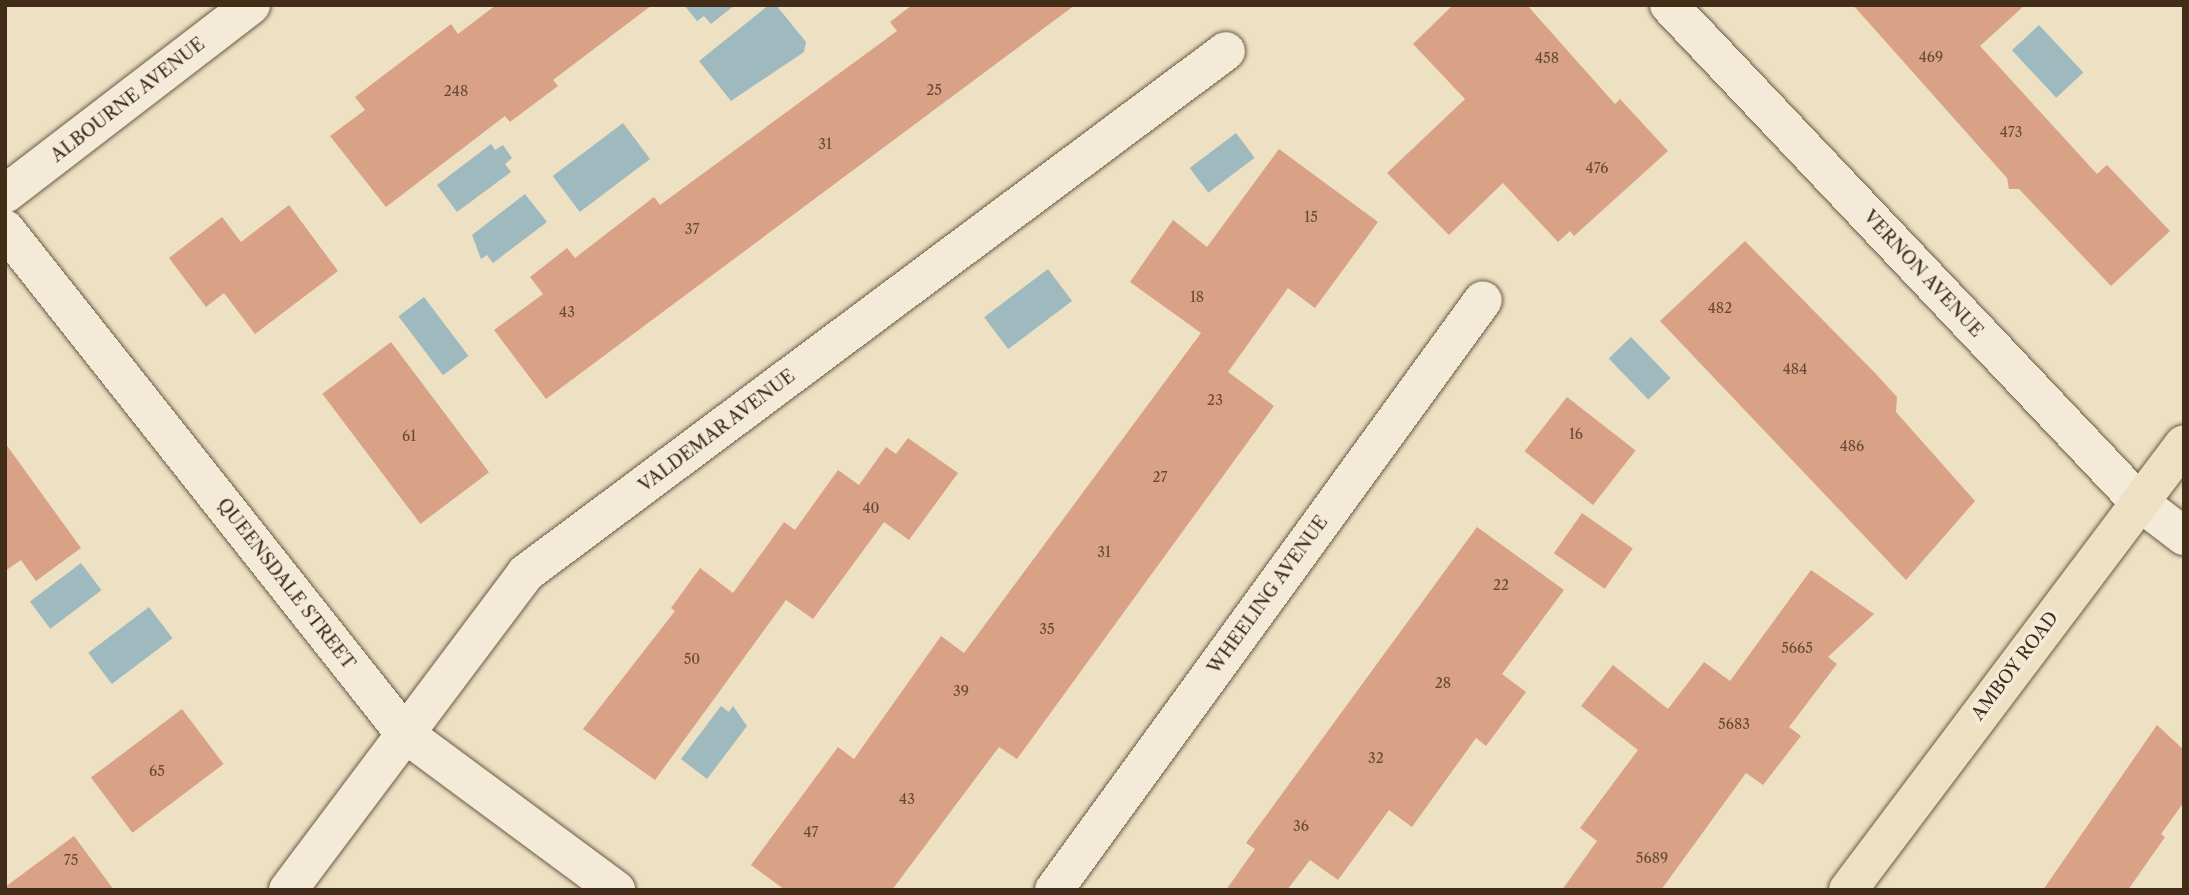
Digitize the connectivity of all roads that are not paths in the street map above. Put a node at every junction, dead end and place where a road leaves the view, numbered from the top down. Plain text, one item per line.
1 (251, 5) edge
2 (1669, 5) edge
3 (1226, 51) dead end
4 (5, 194) edge
5 (5, 229) edge
6 (1483, 300) dead end
7 (2184, 444) edge
8 (2138, 501) junction
9 (2184, 536) edge
10 (404, 733) junction
11 (288, 890) edge
12 (616, 890) edge
13 (1054, 890) edge
14 (1848, 890) edge

1 - 4 street, ALBOURNE AVENUE
2 - 8 street, VERNON AVENUE
3 - 10 street, VALDEMAR AVENUE
5 - 10 street, QUEENSDALE STREET
6 - 13 street, WHEELING AVENUE
7 - 8 main road, AMBOY ROAD
8 - 9 street, VERNON AVENUE
8 - 14 main road, AMBOY ROAD
10 - 11 street, VALDEMAR AVENUE
10 - 12 street, QUEENSDALE STREET

